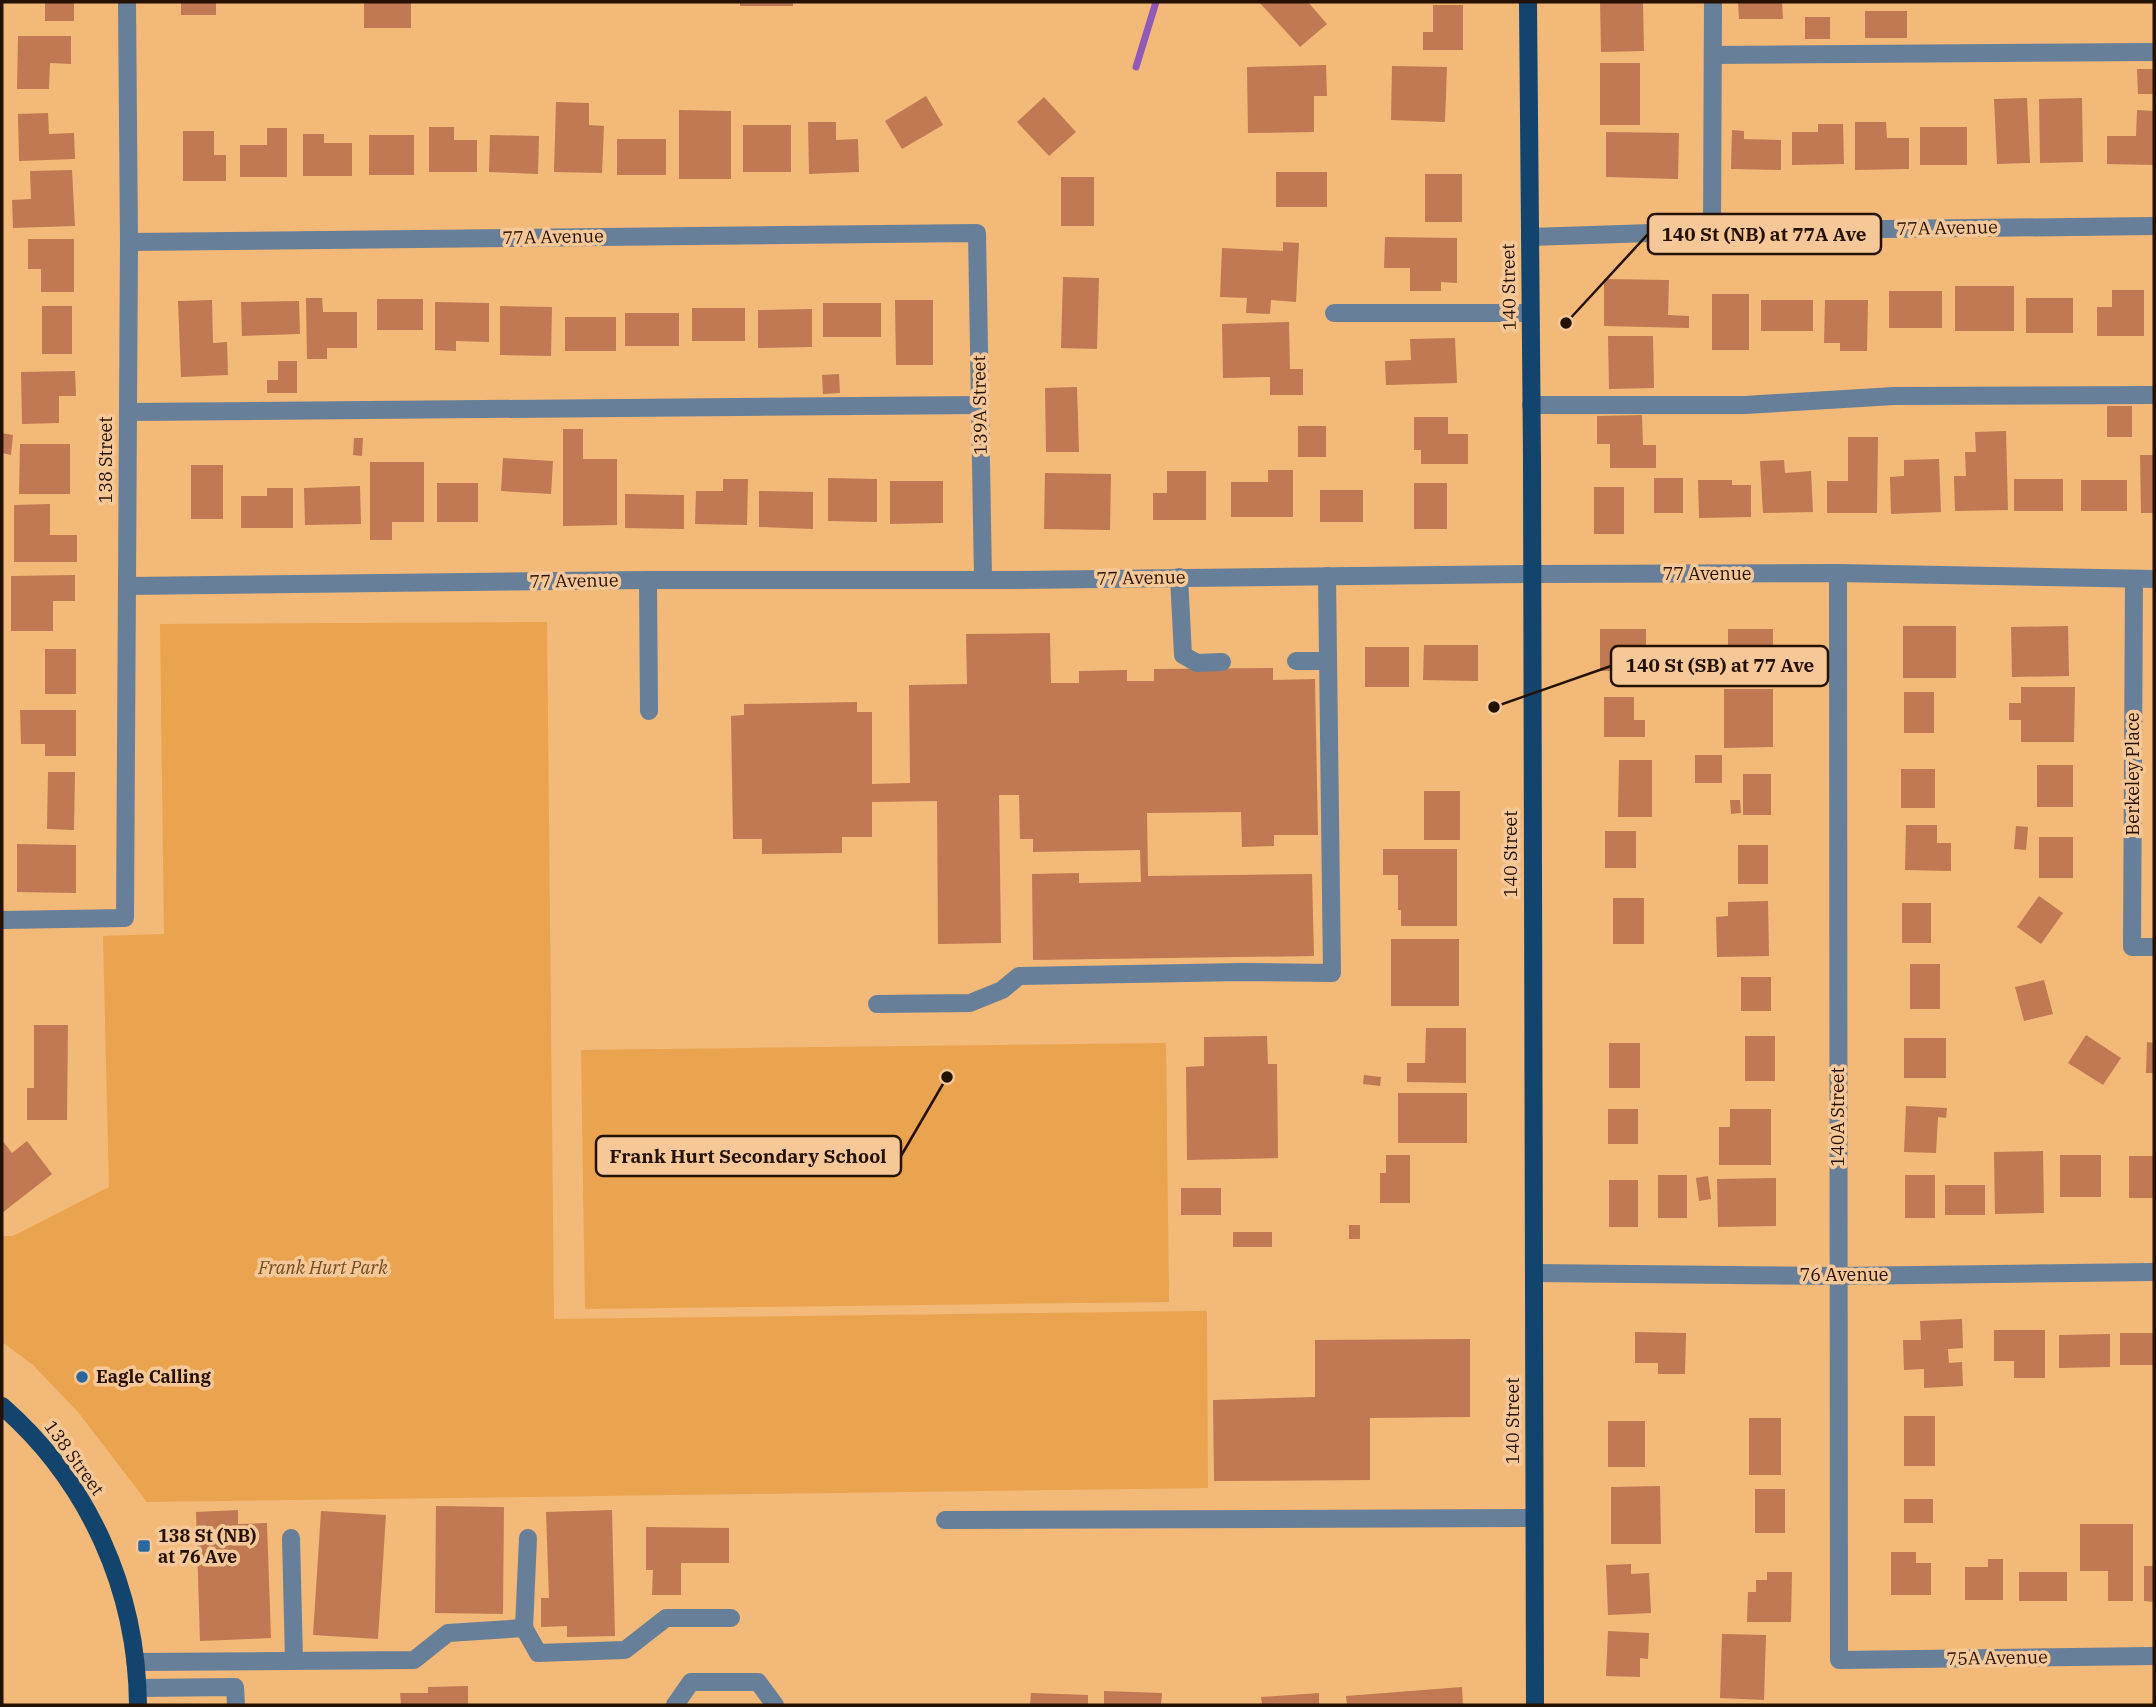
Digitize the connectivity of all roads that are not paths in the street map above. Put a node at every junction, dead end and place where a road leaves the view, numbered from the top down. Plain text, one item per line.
1 (127, 2) edge
2 (1528, 2) edge
3 (1713, 2) edge
4 (2154, 52) edge
5 (1713, 55) junction
6 (2154, 226) edge
7 (1712, 231) junction
8 (977, 233) joint
9 (1530, 237) junction
10 (129, 242) junction
11 (1334, 313) dead end
12 (1530, 313) junction
13 (2154, 395) edge
14 (980, 405) junction
15 (1531, 405) junction
16 (128, 412) junction
17 (1838, 573) junction
18 (1532, 574) junction
19 (1327, 576) junction
20 (1179, 577) junction
21 (983, 578) junction
22 (2134, 579) junction
23 (2154, 579) edge
24 (648, 580) junction
25 (127, 586) junction
26 (1296, 661) dead end
27 (1328, 661) junction
28 (1222, 662) dead end
29 (649, 711) dead end
30 (2, 920) edge
31 (2154, 947) edge
32 (877, 1004) dead end
33 (2154, 1272) edge
34 (1534, 1273) junction
35 (1838, 1276) junction
36 (2, 1406) edge
37 (1534, 1518) junction
38 (945, 1520) dead end
39 (290, 1538) dead end
40 (528, 1538) dead end
41 (731, 1618) dead end
42 (524, 1628) junction
43 (2154, 1656) edge
44 (1839, 1660) joint
45 (293, 1661) junction
46 (135, 1662) junction
47 (138, 1697) edge
48 (236, 1705) edge
49 (675, 1705) edge
50 (775, 1705) edge
51 (1535, 1705) edge

1 - 10 street, 138 Street
2 - 9 main road, 140 Street
3 - 5 street
4 - 5 street
5 - 7 street
6 - 7 street, 77A Avenue
7 - 9 street, 77A Avenue
8 - 10 street, 77A Avenue
8 - 14 street, 139A Street
9 - 12 main road, 140 Street
10 - 16 street, 138 Street
11 - 12 street
12 - 15 main road, 140 Street
13 - 15 street
14 - 16 street
14 - 21 street, 139A Street
15 - 18 main road, 140 Street
16 - 25 street, 138 Street
17 - 18 street, 77 Avenue
17 - 22 street, 77 Avenue
17 - 35 street, 140A Street
18 - 19 street, 77 Avenue
18 - 34 main road, 140 Street
19 - 20 street, 77 Avenue
19 - 27 street
20 - 21 street, 77 Avenue
20 - 28 street
21 - 24 street, 77 Avenue
22 - 23 street, 77 Avenue
22 - 31 street, Berkeley Place
24 - 25 street, 77 Avenue
24 - 29 street
25 - 30 street, 138 Street
26 - 27 street
27 - 32 street
33 - 35 street, 76 Avenue
34 - 35 street, 76 Avenue
34 - 37 main road, 140 Street
35 - 44 street, 140A Street
36 - 46 main road, 138 Street
37 - 38 street
37 - 51 main road, 140 Street
39 - 45 street
40 - 42 street
41 - 42 street
42 - 45 street
43 - 44 street, 75A Avenue
45 - 46 street
46 - 47 main road, 138 Street
47 - 48 street
49 - 50 street

